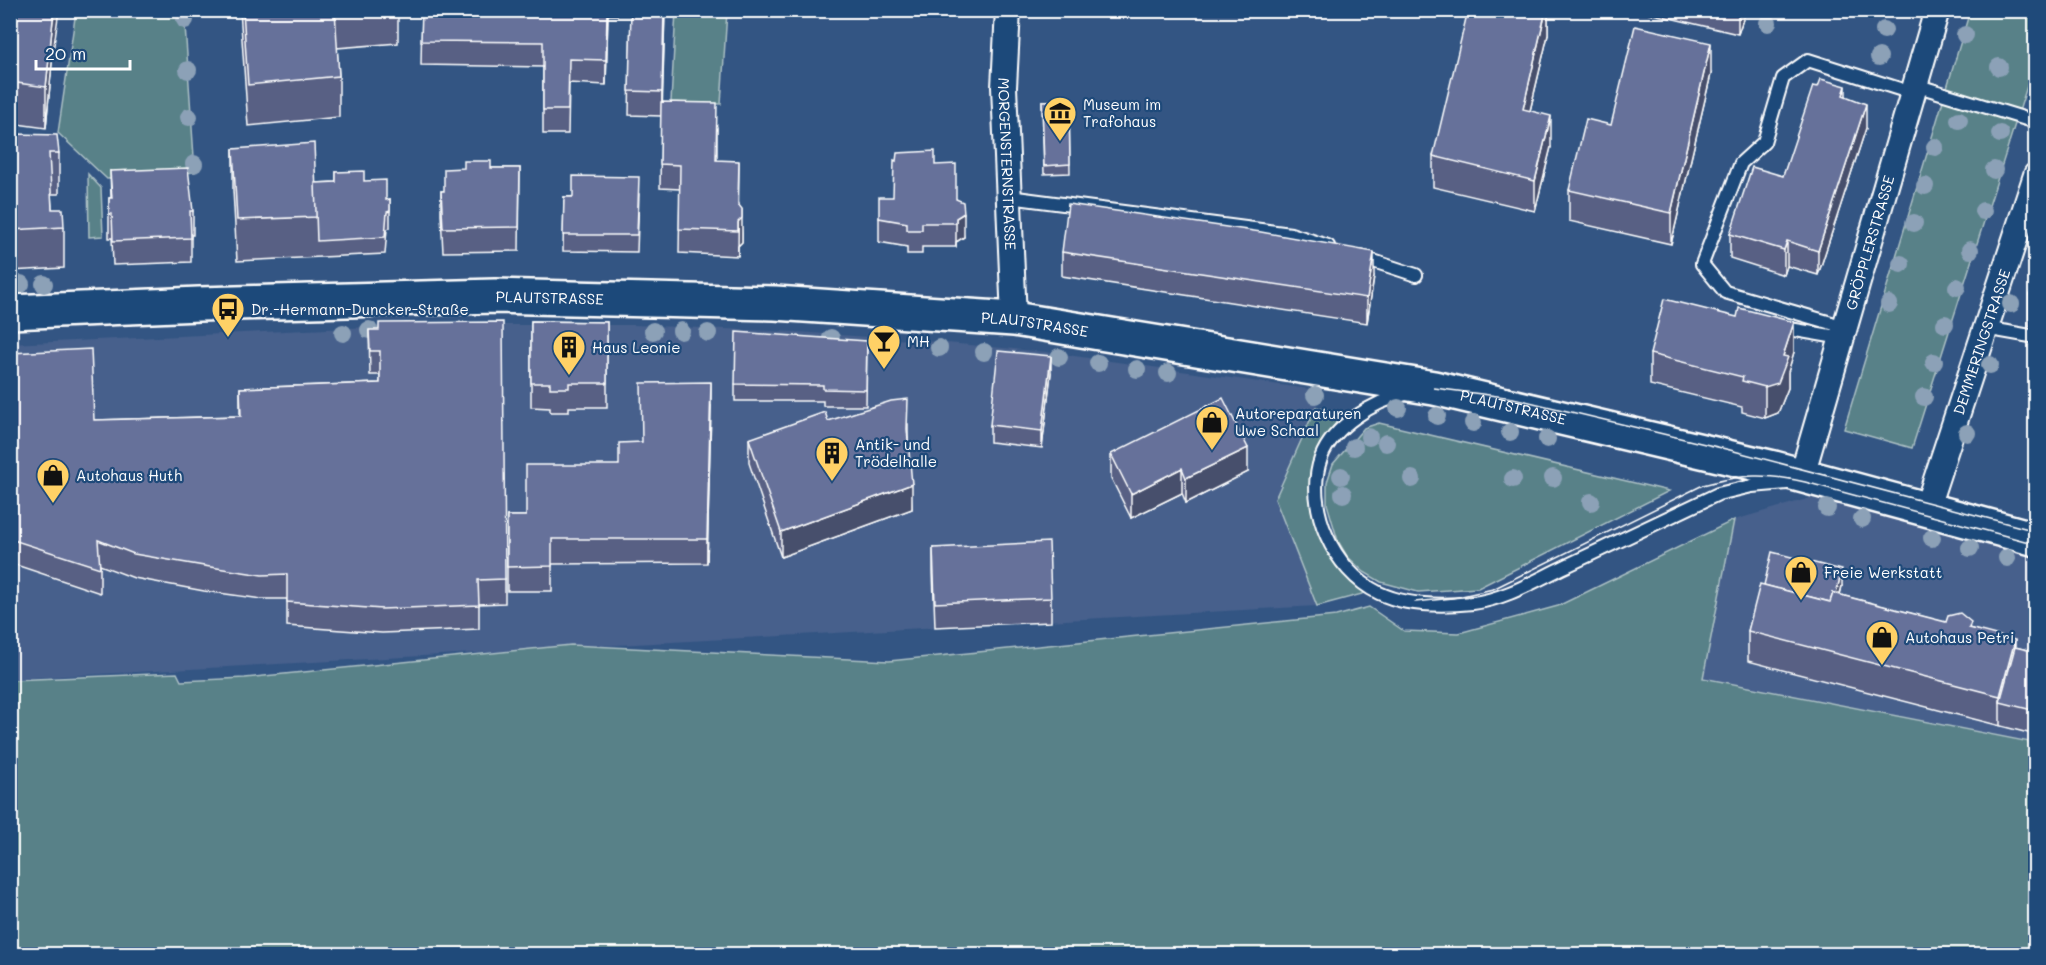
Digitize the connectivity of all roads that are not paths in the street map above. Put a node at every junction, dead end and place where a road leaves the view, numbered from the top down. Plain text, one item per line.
1 (1008, 10) edge
2 (1937, 10) edge
3 (1914, 89) junction
4 (2036, 122) edge
5 (2036, 175) edge
6 (1009, 197) junction
7 (1416, 275) dead end
8 (10, 312) edge
9 (1014, 319) junction
10 (1768, 326) edge
11 (1985, 328) junction
12 (1844, 333) junction
13 (2036, 337) edge
14 (1434, 388) junction
15 (1809, 477) junction
16 (1926, 510) junction
17 (2036, 538) edge

1 - 6 street, MORGENSTERNSTRASSE
2 - 3 street, GRÖPPLERSTRASSE
3 - 4 lane
3 - 12 street, GRÖPPLERSTRASSE
3 - 12 lane
5 - 11 street, DEMMERINGSTRASSE
6 - 7 lane
6 - 9 street, MORGENSTERNSTRASSE
8 - 9 main road, PLAUTSTRASSE
9 - 14 main road, PLAUTSTRASSE
10 - 12 lane
11 - 13 lane
11 - 16 street, DEMMERINGSTRASSE
12 - 15 street, GRÖPPLERSTRASSE
14 - 15 main road, PLAUTSTRASSE
14 - 15 lane
15 - 16 main road, PLAUTSTRASSE
16 - 17 main road, PLAUTSTRASSE

